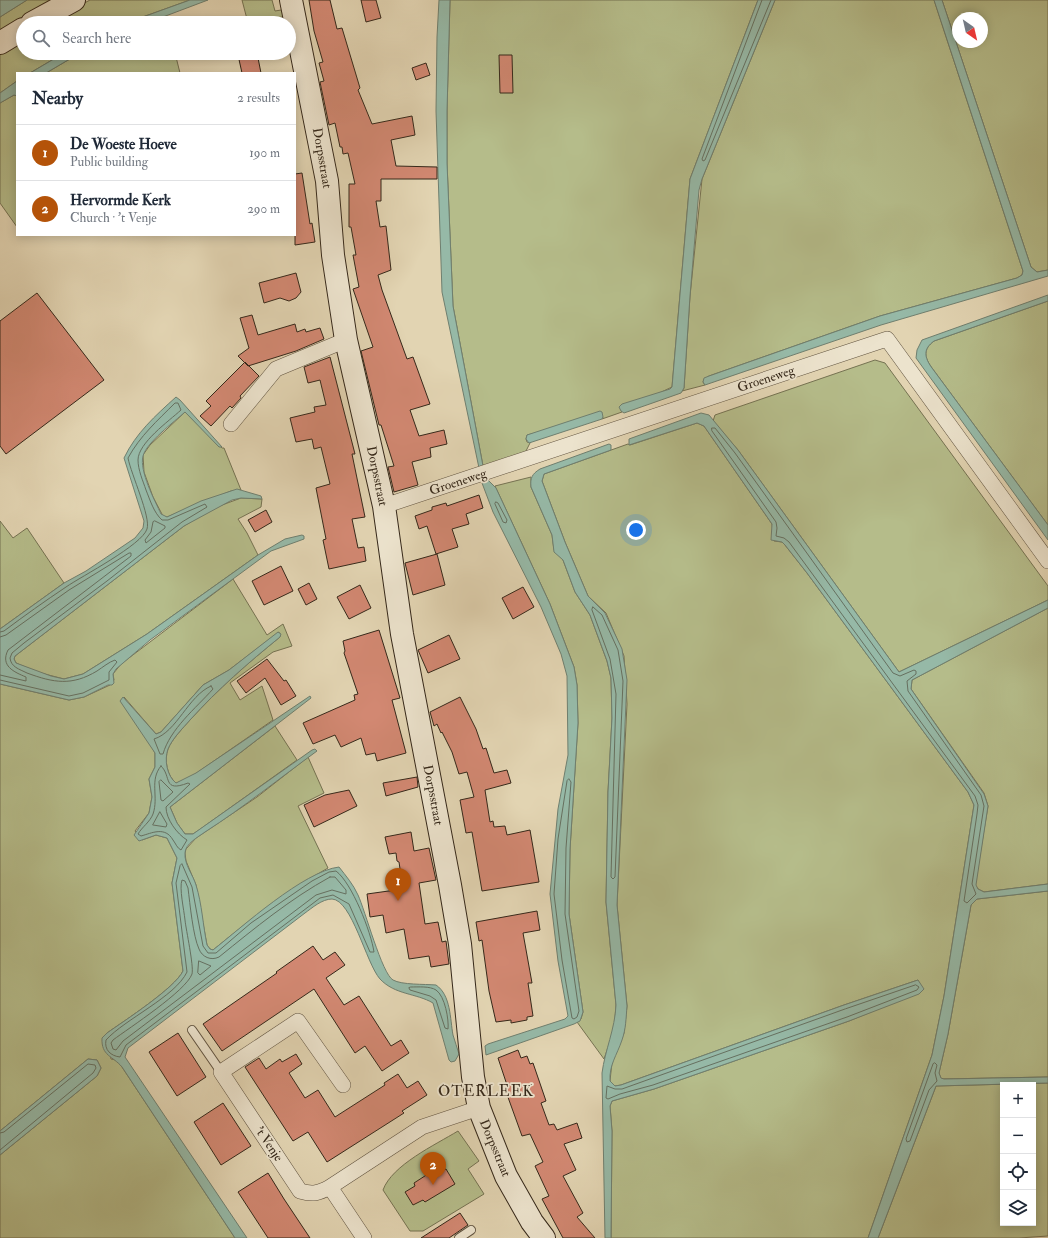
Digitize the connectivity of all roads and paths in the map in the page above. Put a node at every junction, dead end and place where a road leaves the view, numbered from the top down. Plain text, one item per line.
1 (74, 0) edge
2 (291, 0) edge
3 (45, 16) edge
4 (294, 16) edge
5 (296, 24) edge
6 (16, 33) edge
7 (0, 43) edge
8 (346, 340) junction
9 (231, 424) dead end
10 (384, 506) junction
11 (1048, 561) edge
12 (192, 1030) dead end
13 (221, 1072) junction
14 (343, 1085) dead end
15 (479, 1108) junction
16 (330, 1187) junction
17 (471, 1230) dead end
18 (364, 1238) edge
19 (459, 1238) edge
20 (544, 1238) edge

1 - 3 street
2 - 4 street, Dorpsstraat
5 - 8 street, Dorpsstraat
6 - 7 street
8 - 9 street
8 - 10 street, Dorpsstraat
10 - 11 street, Groeneweg
10 - 15 street, Dorpsstraat
12 - 13 lane
13 - 14 street
13 - 16 street, 't Venje
15 - 16 street, 't Venje
15 - 20 street, Dorpsstraat
16 - 18 street
17 - 19 lane

